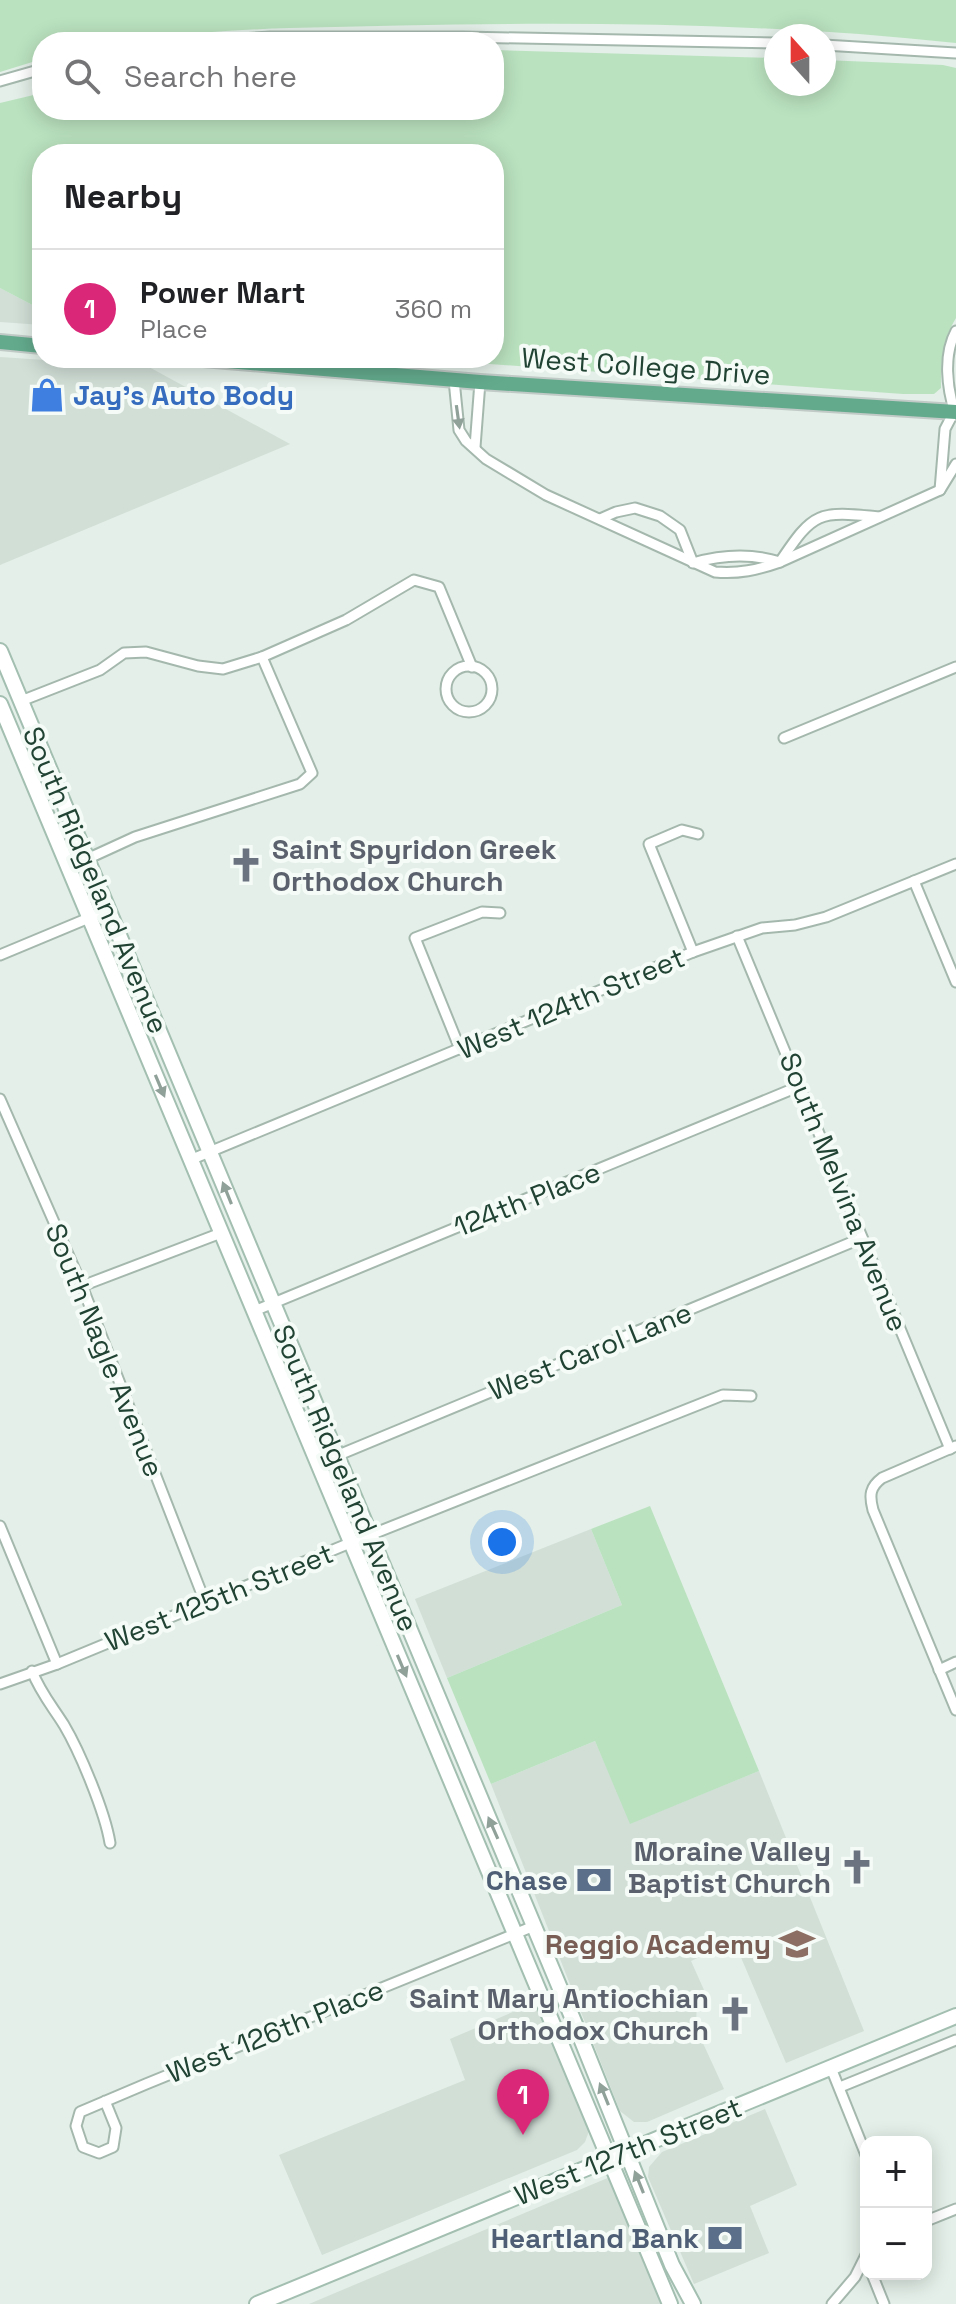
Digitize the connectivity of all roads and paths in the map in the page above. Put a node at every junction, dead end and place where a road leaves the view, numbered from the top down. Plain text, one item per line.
1 (504, 38) edge
2 (764, 43) edge
3 (836, 46) edge
4 (956, 53) edge
5 (32, 72) edge
6 (0, 81) edge
7 (956, 331) edge
8 (0, 342) edge
9 (32, 345) edge
10 (311, 368) edge
11 (454, 380) junction
12 (480, 382) junction
13 (956, 412) edge
14 (475, 447) junction
15 (956, 464) edge
16 (940, 490) junction
17 (879, 517) junction
18 (600, 519) junction
19 (780, 562) junction
20 (693, 563) junction
21 (0, 651) edge
22 (262, 657) junction
23 (472, 667) junction
24 (956, 667) edge
25 (21, 701) junction
26 (0, 704) edge
27 (784, 738) dead end
28 (698, 834) dead end
29 (87, 859) junction
30 (956, 864) edge
31 (914, 881) junction
32 (108, 910) junction
33 (500, 913) dead end
34 (89, 919) junction
35 (737, 936) junction
36 (693, 952) junction
37 (0, 955) edge
38 (956, 982) edge
39 (460, 1049) junction
40 (800, 1086) junction
41 (0, 1099) edge
42 (210, 1151) junction
43 (190, 1160) junction
44 (221, 1233) junction
45 (862, 1238) junction
46 (82, 1286) junction
47 (273, 1304) junction
48 (254, 1311) junction
49 (751, 1396) dead end
50 (953, 1447) edge
51 (336, 1456) junction
52 (317, 1464) junction
53 (0, 1526) edge
54 (371, 1535) junction
55 (350, 1543) junction
56 (205, 1602) junction
57 (956, 1662) edge
58 (57, 1664) junction
59 (939, 1670) junction
60 (32, 1671) junction
61 (0, 1684) edge
62 (956, 1710) edge
63 (110, 1843) dead end
64 (534, 1926) junction
65 (514, 1934) junction
66 (956, 2016) edge
67 (956, 2040) edge
68 (831, 2068) junction
69 (840, 2087) junction
70 (105, 2101) junction
71 (860, 2139) edge
72 (627, 2151) junction
73 (610, 2158) junction
74 (956, 2209) edge
75 (932, 2219) edge
76 (860, 2268) edge
77 (874, 2280) edge
78 (257, 2304) edge
79 (670, 2304) edge
80 (693, 2304) edge
81 (832, 2304) edge
82 (884, 2304) edge

1 - 2 street
3 - 4 street
5 - 6 street
7 - 13 street
8 - 9 main road
10 - 11 main road, West College Drive
11 - 12 main road, West College Drive
11 -> 14 street
12 - 13 main road, West College Drive
12 - 14 street
13 - 16 street
14 - 18 street
15 - 16 street
16 - 17 street
17 - 19 street
17 - 19 street
18 - 20 street
18 - 20 street
19 - 20 street
19 - 20 street
21 - 25 main road, South Ridgeland Avenue
22 - 23 street
22 - 25 street
22 - 29 street
23 - 23 street
24 - 27 street
25 - 29 main road, South Ridgeland Avenue
26 - 34 main road, South Ridgeland Avenue
28 - 36 street
29 - 32 main road, South Ridgeland Avenue
30 - 31 street, West 124th Street
31 - 35 street, West 124th Street
31 - 38 street
32 - 34 street
32 - 42 main road, South Ridgeland Avenue
33 - 39 street
34 - 37 street
34 -> 43 main road, South Ridgeland Avenue
35 - 36 street, West 124th Street
35 - 40 street, South Melvina Avenue
36 - 39 street, West 124th Street
39 - 42 street, West 124th Street
40 - 45 street, South Melvina Avenue
40 - 47 street, 124th Place
41 - 46 street, South Nagle Avenue
42 - 43 street, West 124th Street
47 -> 42 main road, South Ridgeland Avenue
43 - 44 main road, South Ridgeland Avenue
44 - 46 street
44 - 48 main road, South Ridgeland Avenue
45 - 50 street, South Melvina Avenue
45 - 51 street, West Carol Lane
46 - 56 street, South Nagle Avenue
47 - 48 street, 124th Place
47 - 51 main road, South Ridgeland Avenue
48 - 52 main road, South Ridgeland Avenue
49 - 54 street, West 125th Street
50 - 59 street
51 - 52 street, West Carol Lane
51 - 54 main road, South Ridgeland Avenue
52 - 55 main road, South Ridgeland Avenue
53 - 58 street
54 - 55 street, West 125th Street
64 -> 54 main road, South Ridgeland Avenue
55 - 56 street, West 125th Street
55 -> 65 main road, South Ridgeland Avenue
56 - 58 street, West 125th Street
57 - 59 street
58 - 60 street, West 125th Street
59 - 62 street
60 - 61 street, West 125th Street
60 - 63 street
64 - 65 street, West 126th Place
72 -> 64 main road, South Ridgeland Avenue
65 - 70 street, West 126th Place
65 - 73 main road, South Ridgeland Avenue
66 - 68 main road, West 127th Street
67 - 69 street
68 - 69 street
68 - 72 main road, West 127th Street
69 - 71 street
70 - 70 street, West 126th Place
72 - 73 main road, West 127th Street
80 -> 72 main road, South Ridgeland Avenue
73 - 78 main road, West 127th Street
73 - 79 main road, South Ridgeland Avenue
74 - 75 street
76 - 81 street
77 - 82 street

